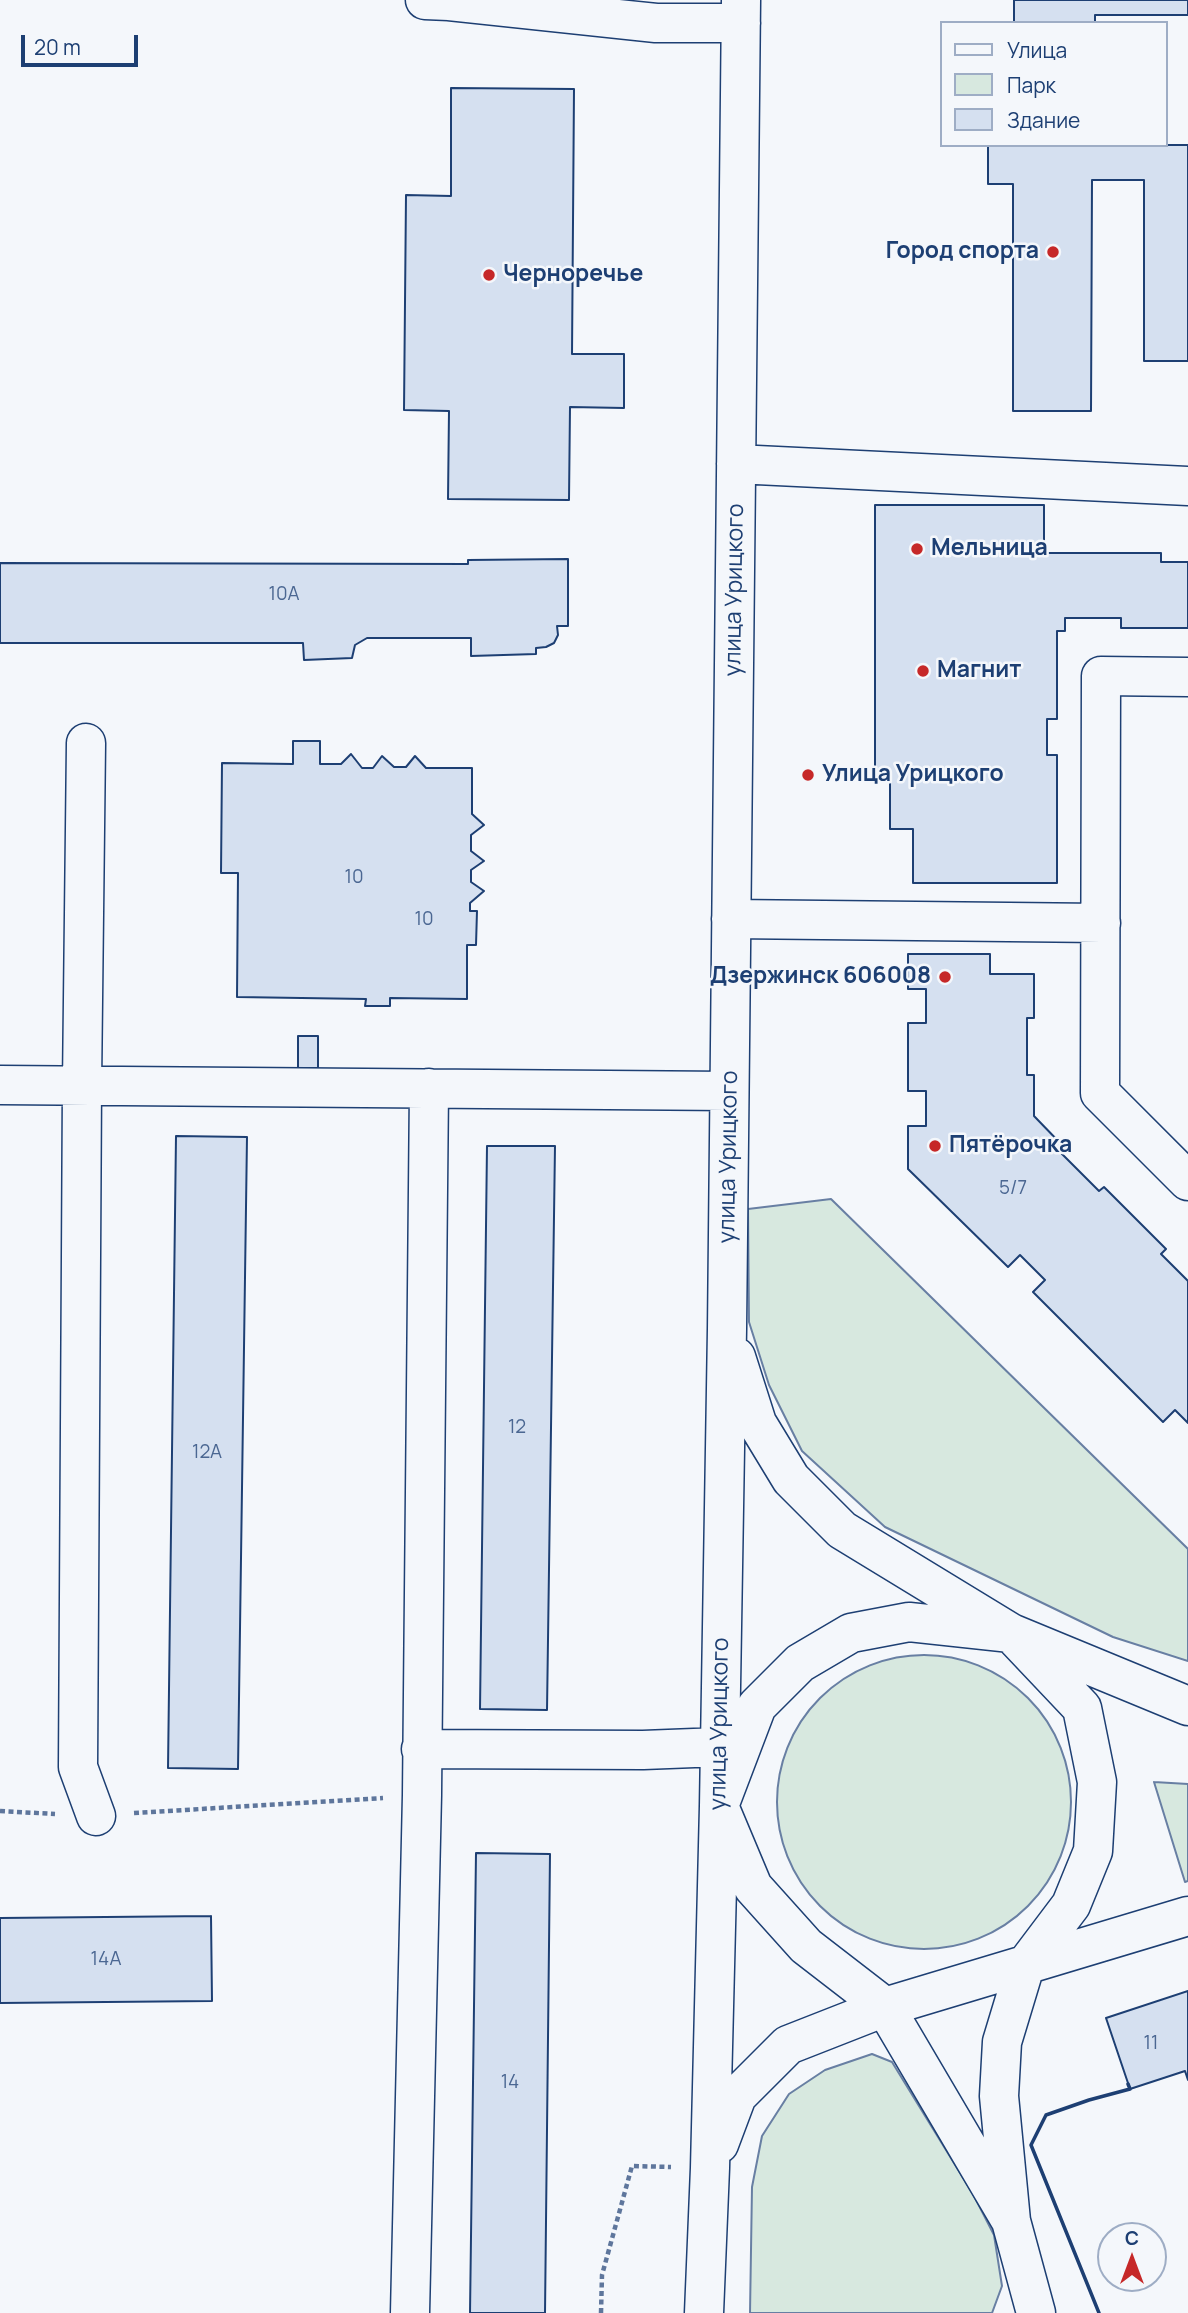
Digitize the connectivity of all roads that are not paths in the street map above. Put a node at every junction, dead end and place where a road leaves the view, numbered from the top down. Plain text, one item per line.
1 (425, 0) edge
2 (449, 0) edge
3 (741, 11) edge
4 (736, 464) junction
5 (1188, 486) edge
6 (1188, 677) edge
7 (86, 743) dead end
8 (731, 919) junction
9 (1101, 923) junction
10 (0, 1084) edge
11 (82, 1085) junction
12 (429, 1088) junction
13 (729, 1091) junction
14 (1188, 1181) edge
15 (727, 1329) junction
16 (1011, 1633) junction
17 (1188, 1706) edge
18 (720, 1747) junction
19 (421, 1749) junction
20 (719, 1807) junction
21 (96, 1816) road end
22 (1188, 1916) edge
23 (1025, 1966) junction
24 (885, 2007) junction
25 (710, 2168) junction
26 (1011, 2221) junction
27 (410, 2313) edge
28 (705, 2313) edge
29 (1036, 2313) edge

1 - 2 street
2 - 3 street
3 - 4 street, улица Урицкого
4 - 5 street
4 - 8 street, улица Урицкого
6 - 9 street
7 - 11 street
8 - 9 street
8 - 13 street, улица Урицкого
9 - 14 street
10 - 11 street
11 - 12 street
11 - 21 street
12 - 13 street
12 - 19 street
13 - 15 street, улица Урицкого
15 - 16 street
15 - 18 street, улица Урицкого
16 - 17 street
16 - 20 street
16 - 23 street
18 - 19 street
18 - 20 street, улица Урицкого
19 - 27 street
20 - 24 street
20 - 25 street, улица Урицкого
22 - 23 street
23 - 24 street
23 - 26 street
24 - 25 street
24 - 26 street
25 - 28 street, улица Урицкого
26 - 29 street

